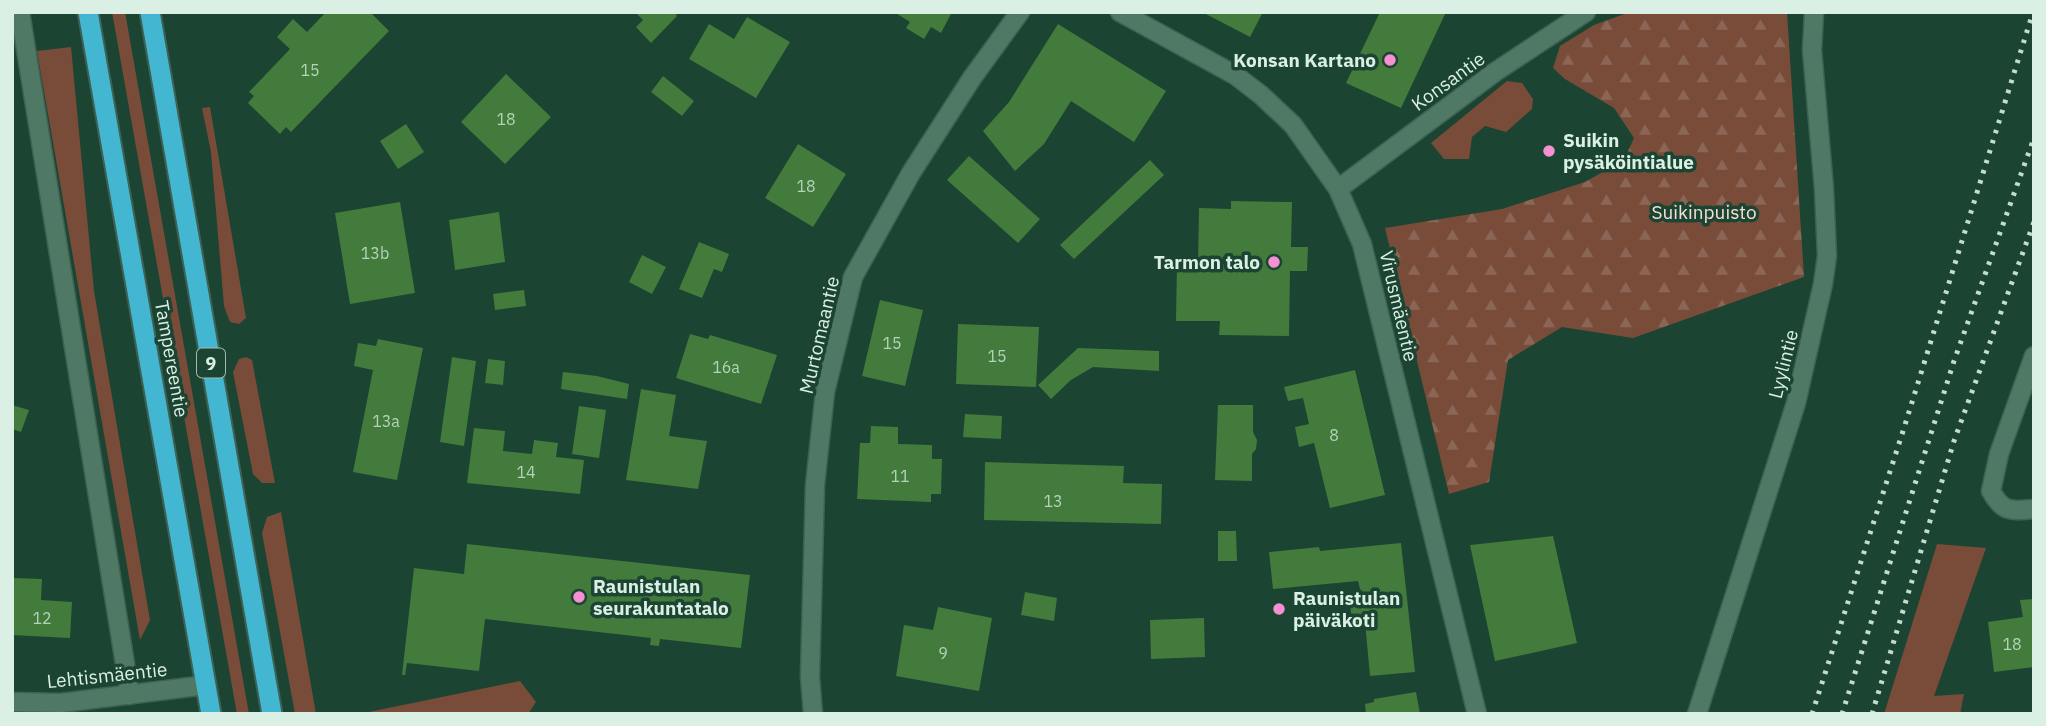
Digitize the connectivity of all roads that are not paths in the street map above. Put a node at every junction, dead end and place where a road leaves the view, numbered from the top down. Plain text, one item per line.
1 (88, 12) edge
2 (150, 12) edge
3 (1020, 12) edge
4 (1120, 12) edge
5 (1586, 12) edge
6 (1814, 12) edge
7 (18, 16) edge
8 (1338, 189) junction
9 (2034, 356) edge
10 (2034, 509) edge
11 (206, 685) junction
12 (130, 695) junction
13 (12, 702) edge
14 (211, 714) edge
15 (272, 714) edge
16 (813, 714) edge
17 (1477, 714) edge
18 (1697, 714) edge

1 - 11 highway, Tampereentie
2 - 15 highway, Tampereentie / 9
3 - 16 street, Murtomaantie
4 - 8 street, Virusmäentie
5 - 8 street, Konsantie
6 - 18 street, Lyylintie
7 - 12 street
8 - 17 street, Virusmäentie
9 - 10 street
11 - 12 street, Lehtismäentie
11 - 14 highway, Tampereentie
12 - 13 street, Lehtismäentie

